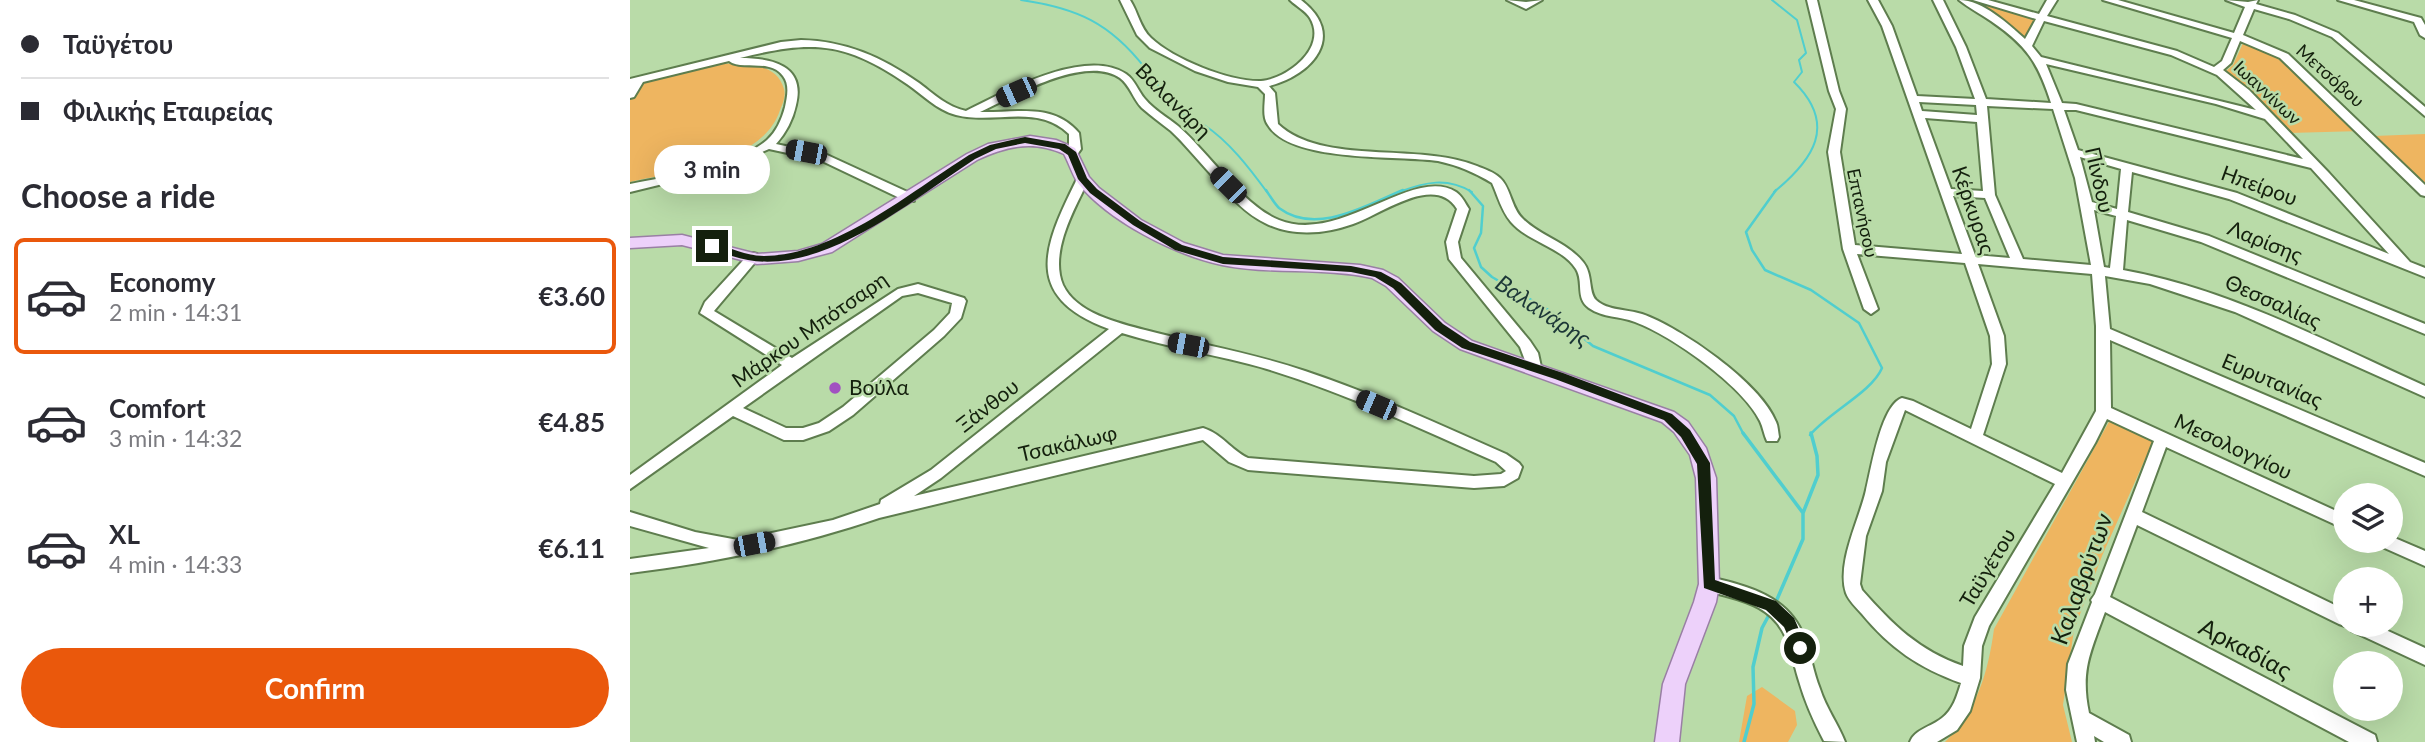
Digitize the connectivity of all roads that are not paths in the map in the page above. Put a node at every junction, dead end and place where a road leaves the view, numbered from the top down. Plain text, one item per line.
1 (1125, 0) edge
2 (1295, 0) edge
3 (1513, 0) edge
4 (1537, 0) edge
5 (1812, 0) edge
6 (1873, 0) edge
7 (1938, 0) edge
8 (1964, 0) edge
9 (1978, 0) edge
10 (2052, 0) edge
11 (2108, 0) edge
12 (2231, 0) edge
13 (2343, 0) edge
14 (2252, 3) edge
15 (2425, 10) edge
16 (2040, 18) junction
17 (2418, 20) junction
18 (2425, 35) edge
19 (2239, 37) junction
20 (2027, 47) junction
21 (2039, 59) junction
22 (705, 63) junction
23 (2216, 71) junction
24 (635, 81) edge
25 (1261, 84) junction
26 (630, 95) edge
27 (1914, 99) junction
28 (1981, 101) junction
29 (2057, 105) junction
30 (970, 113) junction
31 (2425, 113) edge
32 (1919, 114) junction
33 (2267, 117) junction
34 (1984, 119) junction
35 (767, 145) junction
36 (2074, 152) junction
37 (1072, 154) junction
38 (2127, 166) junction
39 (2315, 166) junction
40 (1083, 179) junction
41 (630, 188) edge
42 (1946, 192) junction
43 (2425, 192) edge
44 (1989, 195) junction
45 (910, 198) junction
46 (2087, 204) junction
47 (2123, 214) junction
48 (630, 243) edge
49 (1849, 248) junction
50 (753, 257) junction
51 (1969, 258) junction
52 (2018, 263) junction
53 (2405, 264) junction
54 (2097, 270) junction
55 (2116, 272) junction
56 (2425, 273) edge
57 (1871, 309) dead end
58 (1119, 328) junction
59 (2425, 329) edge
60 (2102, 331) junction
61 (792, 365) junction
62 (1534, 367) junction
63 (2425, 392) edge
64 (732, 409) junction
65 (2103, 411) junction
66 (1772, 438) dead end
67 (1975, 438) junction
68 (2162, 438) junction
69 (2425, 470) edge
70 (2065, 482) junction
71 (630, 483) edge
72 (879, 510) junction
73 (2132, 515) junction
74 (2333, 516) edge
75 (630, 519) edge
76 (737, 547) junction
77 (2403, 549) edge
78 (2425, 559) edge
79 (630, 566) edge
80 (1709, 584) junction
81 (2099, 600) junction
82 (2333, 612) edge
83 (2383, 637) edge
84 (2425, 657) edge
85 (1971, 678) junction
86 (2081, 719) junction
87 (1667, 742) edge
88 (1836, 742) edge
89 (1919, 742) edge
90 (2086, 742) edge
91 (2122, 742) edge
92 (2368, 742) edge

1 - 25 street
2 - 25 street
3 - 4 street
5 - 49 street, Επτανήσου
6 - 27 street, Κέρκυρας
7 - 28 street
8 - 20 street, Πίνδου
9 - 16 street, Ιωαννίνων
10 - 16 street
11 - 19 street, Μετσόβου
12 - 14 street
13 - 17 street
14 - 19 street
14 - 31 street
15 - 17 street
16 - 20 street
16 - 23 street, Ιωαννίνων
17 - 18 street
19 - 23 street
19 - 43 street, Μετσόβου
20 - 21 street, Πίνδου
21 - 29 street, Πίνδου
21 - 33 street
22 - 24 street
22 - 30 street
22 - 35 street
23 - 33 street, Ιωαννίνων
24 - 26 street
25 - 66 street
27 - 28 street
27 - 32 street, Κέρκυρας
28 - 29 street
28 - 34 street
29 - 36 street, Πίνδου
29 - 39 street
30 - 37 street
30 - 62 street, Βαλανάρη
32 - 34 street
32 - 42 street, Κέρκυρας
33 - 39 street, Ιωαννίνων
34 - 44 street
35 - 41 street
35 - 45 street
36 - 38 street, Ηπείρου
36 - 46 street, Πίνδου
37 - 40 main road
37 - 45 main road
38 - 47 street
38 - 53 street, Ηπείρου
39 - 53 street, Ιωαννίνων
40 - 58 street
40 - 62 main road
42 - 44 street
42 - 51 street, Κέρκυρας
44 - 52 street
45 - 50 main road
46 - 47 street, Λαρίσης
46 - 54 street, Πίνδου
47 - 55 street
47 - 59 street, Λαρίσης
48 - 50 main road
49 - 51 street, Θεσσαλίας
49 - 57 street, Επτανήσου
50 - 61 street
51 - 52 street, Θεσσαλίας
51 - 67 street, Κέρκυρας
52 - 54 street, Θεσσαλίας
53 - 56 street, Ηπείρου
54 - 55 street, Θεσσαλίας
54 - 60 street, Πίνδου
55 - 63 street, Θεσσαλίας
58 - 72 street, Ξάνθου
58 - 72 street, Τσακάλωφ
60 - 65 street, Πίνδου
60 - 69 street, Ευρυτανίας
61 - 64 street, Μάρκου Μπότσαρη
61 - 64 street, Μάρκου Μπότσαρη
62 - 80 main road
64 - 71 street, Μάρκου Μπότσαρη
65 - 68 street, Μεσολογγίου
65 - 70 street, Ταϋγέτου
67 - 70 street
67 - 85 street
68 - 73 street, Καλαβρύτων
68 - 74 street, Μεσολογγίου
70 - 85 street, Ταϋγέτου
72 - 76 street, Τσακάλωφ
73 - 81 street, Καλαβρύτων
73 - 82 street
75 - 76 street
76 - 79 street, Τσακάλωφ
77 - 78 street
80 - 87 main road
80 - 88 street
81 - 86 street, Καλαβρύτων
81 - 92 street, Αρκαδίας
83 - 84 street
85 - 89 street, Ταϋγέτου
86 - 90 street, Καλαβρύτων
86 - 91 street

